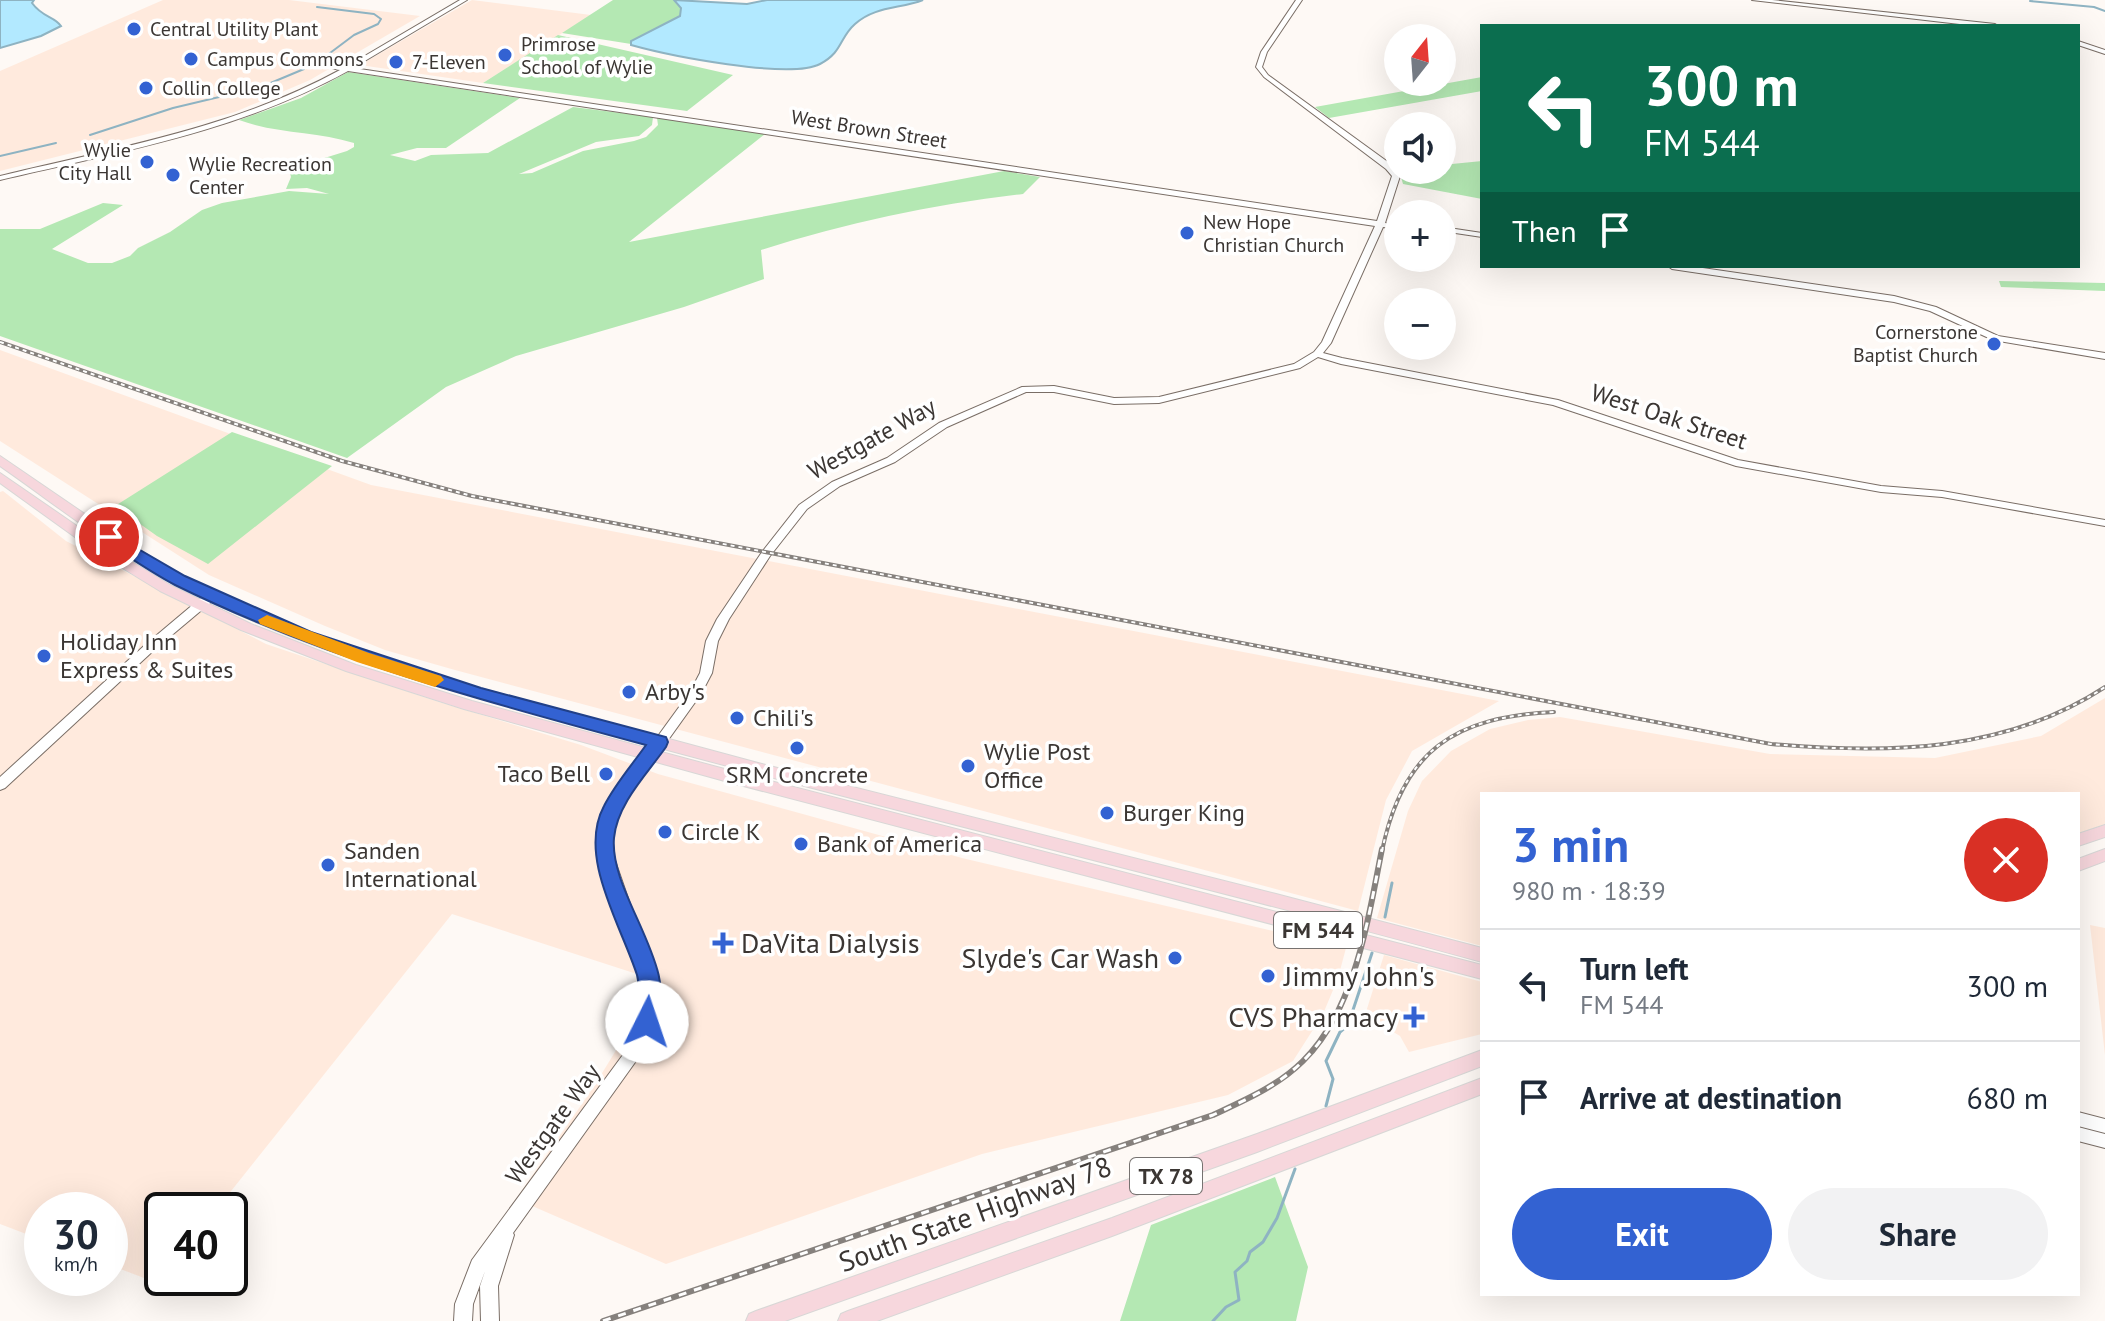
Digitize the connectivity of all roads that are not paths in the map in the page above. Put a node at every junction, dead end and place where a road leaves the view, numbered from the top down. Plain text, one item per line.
1 (454, 0) edge
2 (464, 0) edge
3 (1299, 0) edge
4 (1755, 0) edge
5 (1743, 1) edge
6 (445, 8) junction
7 (1952, 24) edge
8 (1977, 24) edge
9 (394, 34) junction
10 (403, 35) junction
11 (2080, 46) edge
12 (2105, 54) edge
13 (341, 67) junction
14 (416, 79) junction
15 (440, 79) junction
16 (882, 148) junction
17 (930, 157) junction
18 (963, 159) dead end
19 (0, 176) edge
20 (1068, 176) junction
21 (1381, 222) junction
22 (1384, 223) edge
23 (1456, 234) edge
24 (1480, 238) edge
25 (1685, 268) edge
26 (1317, 354) junction
27 (2105, 356) edge
28 (0, 460) edge
29 (23, 476) junction
30 (4, 480) edge
31 (2105, 523) edge
32 (212, 595) junction
33 (199, 605) junction
34 (423, 684) junction
35 (654, 748) junction
36 (0, 785) edge
37 (2105, 831) edge
38 (2080, 839) edge
39 (2105, 855) edge
40 (2080, 864) edge
41 (1240, 901) junction
42 (1480, 955) edge
43 (1480, 971) edge
44 (1480, 1059) edge
45 (1436, 1076) junction
46 (1480, 1087) edge
47 (1455, 1097) junction
48 (2080, 1120) edge
49 (2105, 1126) edge
50 (2080, 1135) edge
51 (2105, 1141) edge
52 (507, 1229) junction
53 (463, 1321) edge
54 (490, 1321) edge
55 (756, 1321) edge
56 (848, 1321) edge

1 - 6 main road
2 - 6 main road
3 - 21 main road
4 - 8 main road
5 - 7 main road
6 - 9 main road
6 - 10 main road
9 - 10 main road
9 - 13 main road
10 - 13 main road
11 - 12 main road
13 - 14 main road, West Brown Street
13 - 15 main road, West Brown Street
13 - 19 main road
14 - 15 main road
14 - 16 main road, West Brown Street
15 - 16 main road, West Brown Street
16 - 17 main road, West Brown Street
16 - 20 main road, West Brown Street
17 - 18 main road
17 - 20 main road, West Brown Street
20 - 21 main road, West Brown Street
21 - 22 main road, West Brown Street
21 - 26 main road
23 - 24 main road
25 - 27 main road
26 - 31 main road, West Oak Street
26 - 35 main road, Westgate Way
28 - 29 main road, FM 544 / FM 544
29 - 30 main road
29 - 32 main road, FM 544 / FM 544
30 - 33 main road, FM 544 / FM 544
32 - 33 main road
32 - 34 main road, FM 544 / FM 544
33 - 34 main road, FM 544 / FM 544
33 - 36 main road
34 - 35 main road, FM 544 / FM 544
35 - 41 main road, FM 544 / FM 544
35 - 52 main road, Westgate Way
37 - 38 main road
39 - 40 main road
41 - 42 main road, FM 544 / FM 544
41 - 43 main road, FM 544 / FM 544
44 - 45 main road, South State Highway 78 / TX 78
45 - 47 main road
45 - 55 main road, South State Highway 78 / TX 78
46 - 47 main road, TX 78
47 - 56 main road, TX 78
48 - 49 main road
50 - 51 main road
52 - 53 main road, Westgate Way
52 - 54 main road, Westgate Way

